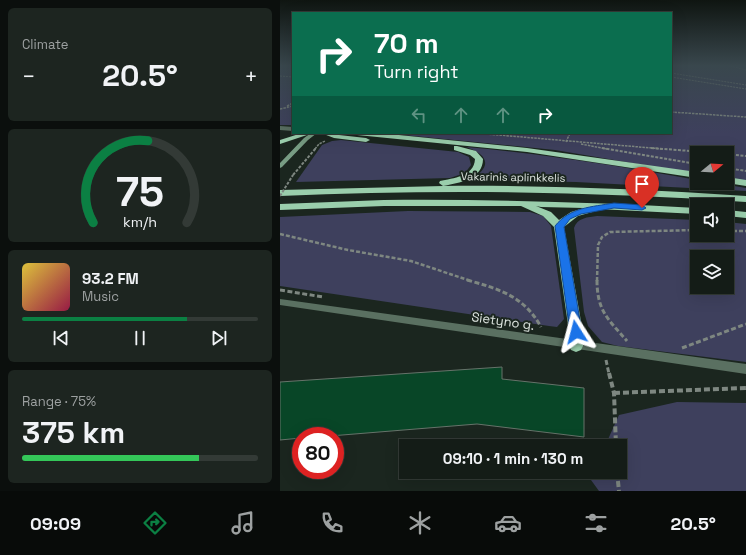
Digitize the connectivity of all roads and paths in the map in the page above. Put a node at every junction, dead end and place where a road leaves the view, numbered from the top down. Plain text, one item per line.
1 (292, 104) edge
2 (292, 106) edge
3 (285, 108) junction
4 (280, 109) edge
5 (672, 112) edge
6 (746, 117) edge
7 (280, 128) edge
8 (292, 128) edge
9 (306, 134) edge
10 (313, 134) edge
11 (367, 134) edge
12 (485, 134) edge
13 (570, 134) edge
14 (330, 135) edge
15 (280, 142) edge
16 (566, 142) junction
17 (690, 151) edge
18 (734, 155) edge
19 (746, 156) edge
20 (690, 163) edge
21 (280, 166) edge
22 (734, 169) edge
23 (746, 171) edge
24 (690, 174) edge
25 (734, 181) edge
26 (746, 183) edge
27 (425, 188) junction
28 (280, 194) edge
29 (746, 199) edge
30 (513, 203) junction
31 (614, 206) junction
32 (280, 207) edge
33 (690, 211) edge
34 (734, 214) edge
35 (746, 215) edge
36 (560, 226) junction
37 (690, 230) edge
38 (734, 231) edge
39 (746, 231) edge
40 (280, 234) edge
41 (280, 302) edge
42 (746, 324) edge
43 (541, 327) dead end
44 (576, 346) junction
45 (603, 350) junction
46 (640, 355) junction
47 (661, 358) junction
48 (746, 369) edge
49 (746, 388) edge
50 (614, 393) junction
51 (616, 439) edge
52 (618, 479) edge
53 (619, 491) edge

1 - 3 path
2 - 3 path
3 - 4 path
5 - 6 path
7 - 8 street
9 - 15 highway
10 - 21 main road
11 - 24 highway
12 - 16 path
13 - 16 path
14 - 27 highway
14 - 28 path, bridge
16 - 17 path
16 - 20 path
18 - 19 path
22 - 23 path
25 - 26 highway
27 - 28 highway, Vakarinis aplinkkelis
27 - 29 highway, Vakarinis aplinkkelis
30 - 31 highway
30 - 32 highway
30 - 36 highway
31 - 33 highway
31 - 36 highway
34 - 35 highway
36 - 44 highway
37 - 46 path
38 - 39 path
40 - 43 path
41 - 44 street, Sietyno g.
42 - 47 path
44 - 45 street, Sietyno g.
45 - 46 street, Sietyno g.
45 - 50 path
46 - 47 street, Sietyno g.
47 - 48 street, Sietyno g.
49 - 50 path
50 - 51 path
52 - 53 path

